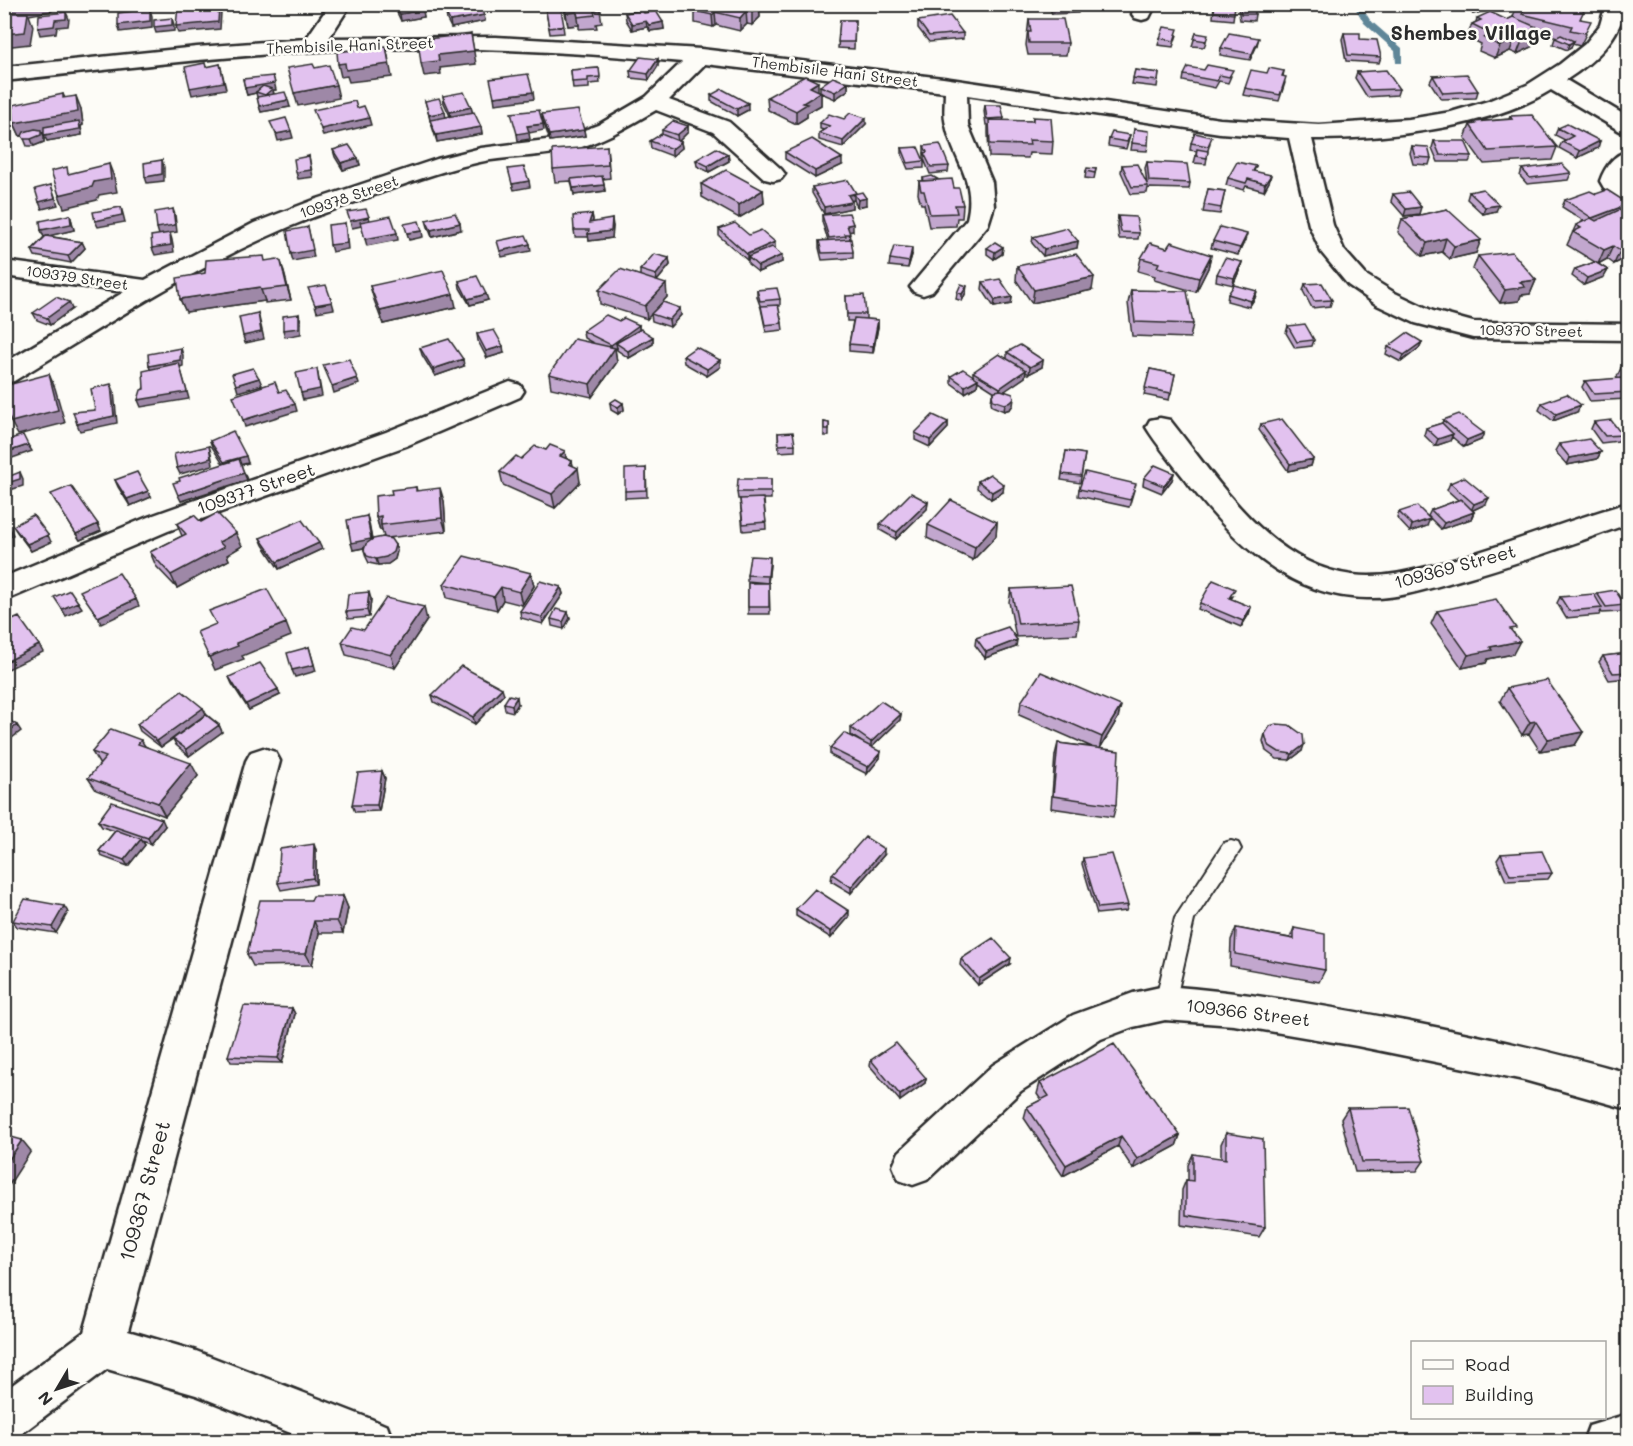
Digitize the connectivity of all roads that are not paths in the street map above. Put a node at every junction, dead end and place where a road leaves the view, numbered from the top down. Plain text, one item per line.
1 (341, 4) edge
2 (1616, 4) edge
3 (313, 45) junction
4 (701, 55) junction
5 (4, 74) edge
6 (1552, 81) junction
7 (956, 87) junction
8 (654, 102) junction
9 (1629, 126) edge
10 (1299, 130) junction
11 (1629, 158) edge
12 (773, 174) dead end
13 (1627, 207) edge
14 (4, 268) edge
15 (923, 287) dead end
16 (148, 288) junction
17 (1629, 332) edge
18 (4, 375) edge
19 (510, 391) dead end
20 (1160, 427) dead end
21 (1629, 513) edge
22 (4, 590) edge
23 (263, 761) dead end
24 (1231, 849) dead end
25 (1165, 1003) junction
26 (1629, 1090) edge
27 (913, 1166) dead end
28 (102, 1346) junction
29 (4, 1419) edge
30 (1629, 1437) edge
31 (371, 1442) edge
32 (1605, 1442) edge

1 - 3 street
2 - 6 street, Thembisile Hani Street
3 - 4 street, Thembisile Hani Street
3 - 5 street, Thembisile Hani Street
4 - 7 street, Thembisile Hani Street
4 - 8 street, 109378 Street
6 - 9 street
6 - 10 street, Thembisile Hani Street
7 - 10 street, Thembisile Hani Street
7 - 15 street
8 - 12 street
8 - 16 street, 109378 Street
10 - 17 street, 109370 Street
11 - 13 street
14 - 16 street, 109379 Street
16 - 18 street, 109378 Street
19 - 22 street, 109377 Street
20 - 21 street, 109369 Street
23 - 28 street, 109367 Street
24 - 25 lane
25 - 26 street, 109366 Street
25 - 27 street, 109366 Street
28 - 29 street
28 - 31 street
30 - 32 street

